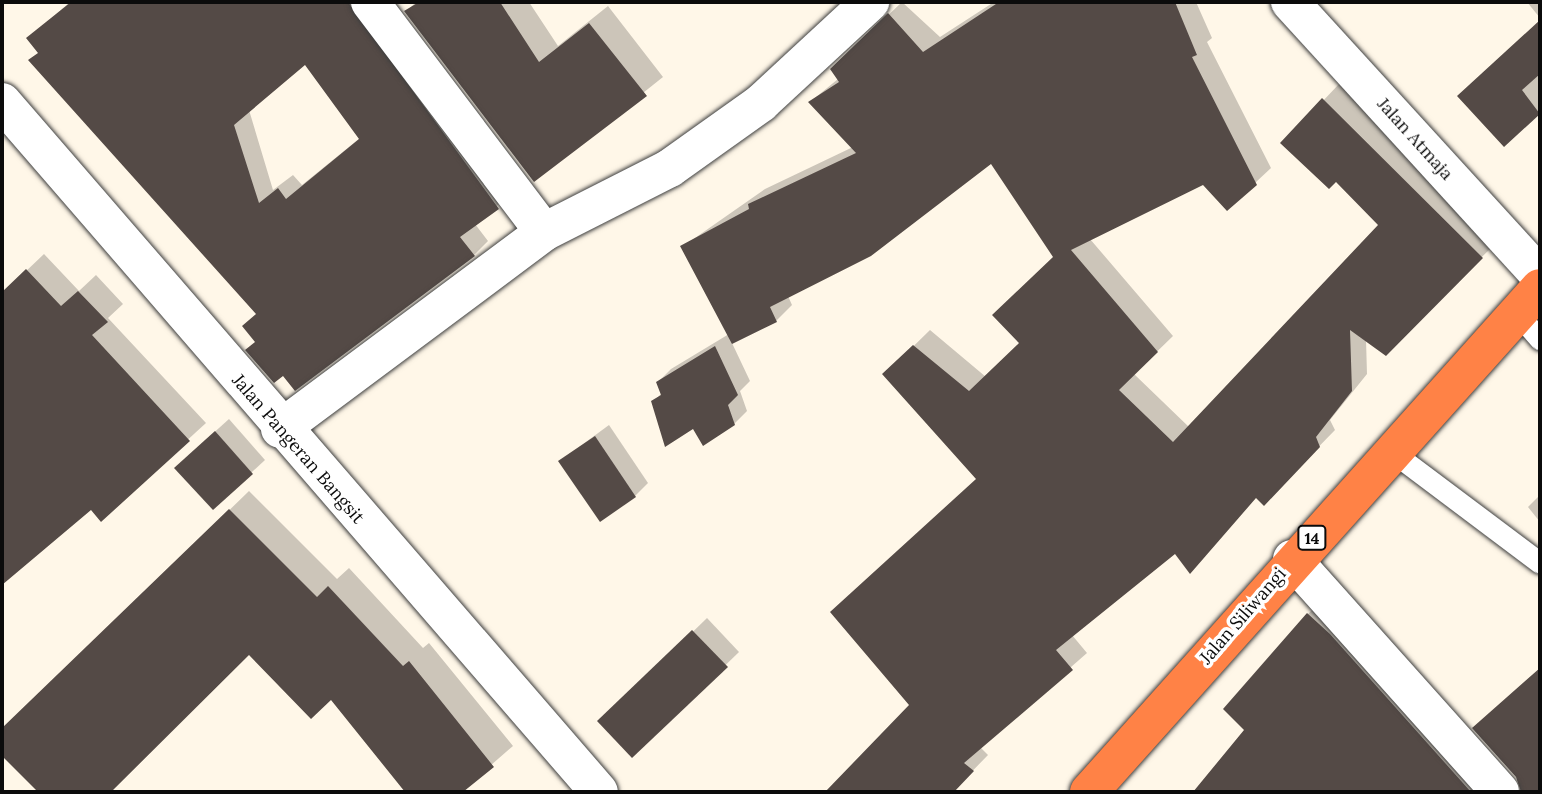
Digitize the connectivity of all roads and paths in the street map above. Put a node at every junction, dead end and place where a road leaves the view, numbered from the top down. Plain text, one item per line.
1 (370, 2) edge
2 (870, 2) edge
3 (1290, 2) edge
4 (2, 102) edge
5 (544, 232) junction
6 (1540, 276) edge
7 (1533, 313) edge
8 (280, 429) junction
9 (1391, 451) junction
10 (1292, 559) junction
11 (1540, 563) edge
12 (599, 792) edge
13 (1089, 792) edge
14 (1500, 792) edge

1 - 5 street
2 - 5 street
3 - 6 street, Jalan Atmaja
4 - 8 street, Jalan Pangeran Bangsit
5 - 8 street
7 - 9 highway, Jalan Siliwangi / 14
8 - 12 street, Jalan Pangeran Bangsit
9 - 10 highway, Jalan Siliwangi / 14
9 - 11 lane
10 - 13 highway, Jalan Siliwangi / 14
10 - 14 street

